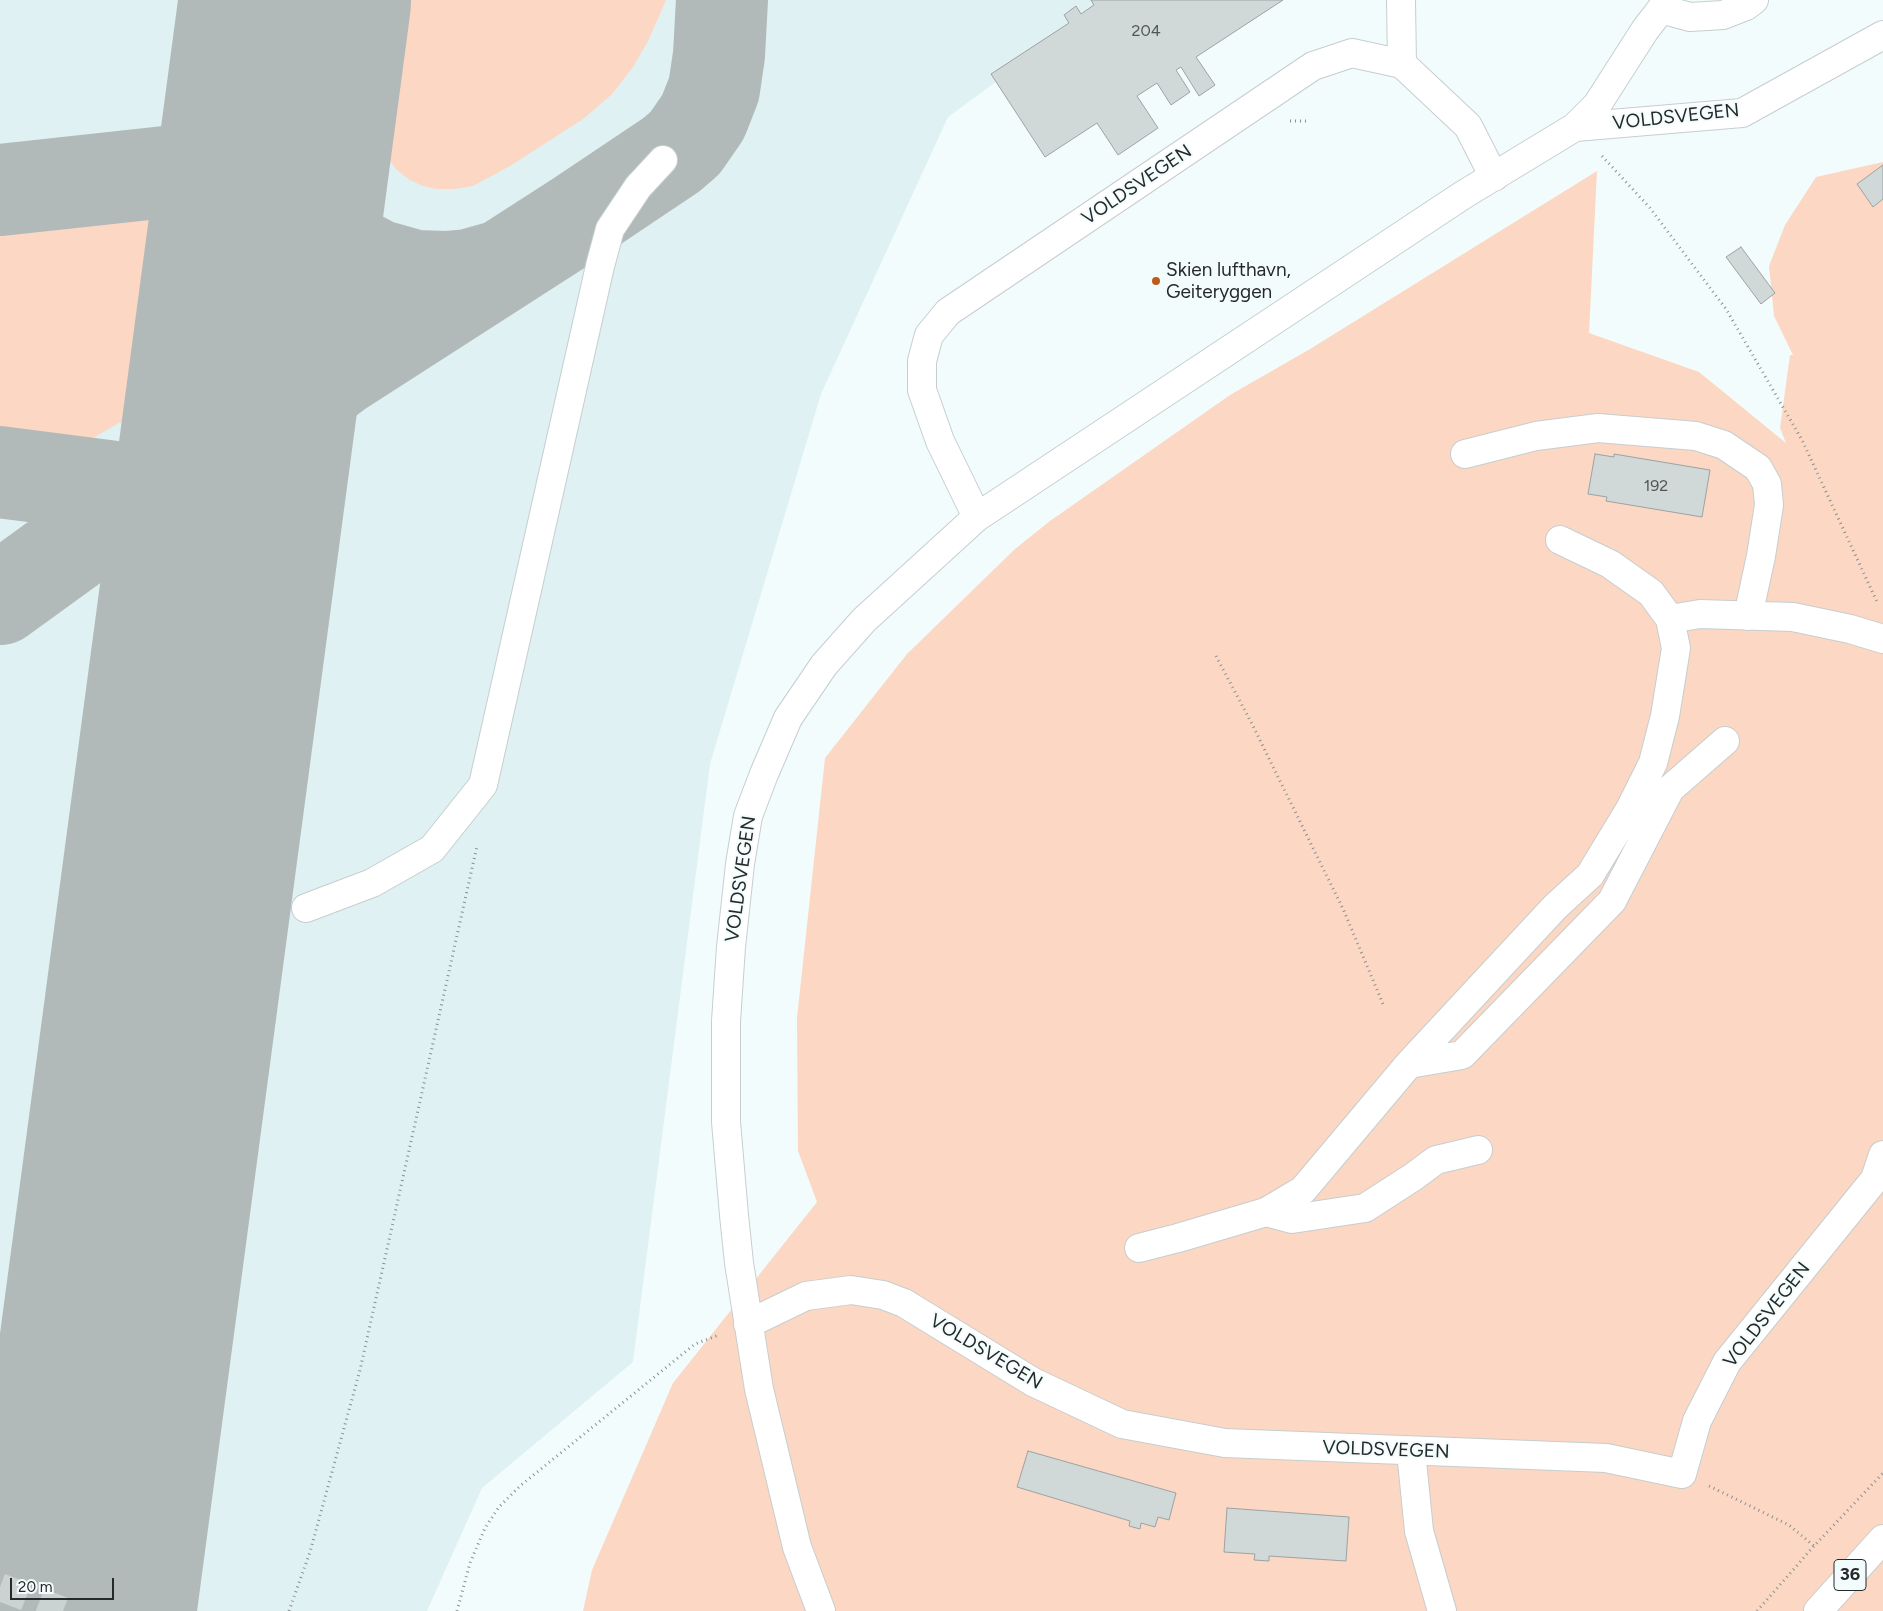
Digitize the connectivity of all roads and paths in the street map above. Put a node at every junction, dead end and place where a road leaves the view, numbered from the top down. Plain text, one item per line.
1 (1401, 0) edge
2 (1754, 0) edge
3 (1664, 4) edge
4 (1883, 35) edge
5 (1402, 64) junction
6 (1575, 127) junction
7 (663, 160) dead end
8 (1494, 177) junction
9 (1465, 454) dead end
10 (977, 517) junction
11 (1560, 540) dead end
12 (1880, 608) dead end
13 (1748, 616) junction
14 (1670, 619) junction
15 (1883, 640) edge
16 (1216, 656) dead end
17 (1725, 741) dead end
18 (478, 838) dead end
19 (306, 908) dead end
20 (1384, 1004) dead end
21 (1409, 1064) junction
22 (1478, 1150) dead end
23 (1883, 1155) edge
24 (1266, 1212) junction
25 (1138, 1248) dead end
26 (748, 1324) junction
27 (1411, 1451) junction
28 (1883, 1473) edge
29 (1682, 1474) junction
30 (1883, 1539) edge
31 (1814, 1546) junction
32 (290, 1611) edge
33 (457, 1611) edge
34 (821, 1611) edge
35 (1442, 1611) edge
36 (1757, 1611) edge
37 (1818, 1611) edge

1 - 5 main road
2 - 3 main road
3 - 6 main road
4 - 6 main road, VOLDSVEGEN
5 - 8 main road
5 - 10 main road, VOLDSVEGEN
6 - 8 main road, VOLDSVEGEN
6 - 12 path
7 - 19 main road
8 - 10 main road, VOLDSVEGEN
9 - 13 main road
10 - 26 main road, VOLDSVEGEN
11 - 14 main road
13 - 14 main road
13 - 15 main road
14 - 21 main road
16 - 20 path
17 - 21 main road
18 - 32 path
21 - 24 main road
22 - 24 main road
23 - 29 main road, VOLDSVEGEN
24 - 25 main road
26 - 27 main road, VOLDSVEGEN
26 - 33 path
26 - 34 main road, VOLDSVEGEN
27 - 29 main road, VOLDSVEGEN
27 - 35 main road
28 - 31 path
29 - 31 path
30 - 37 main road, 36
31 - 36 path

